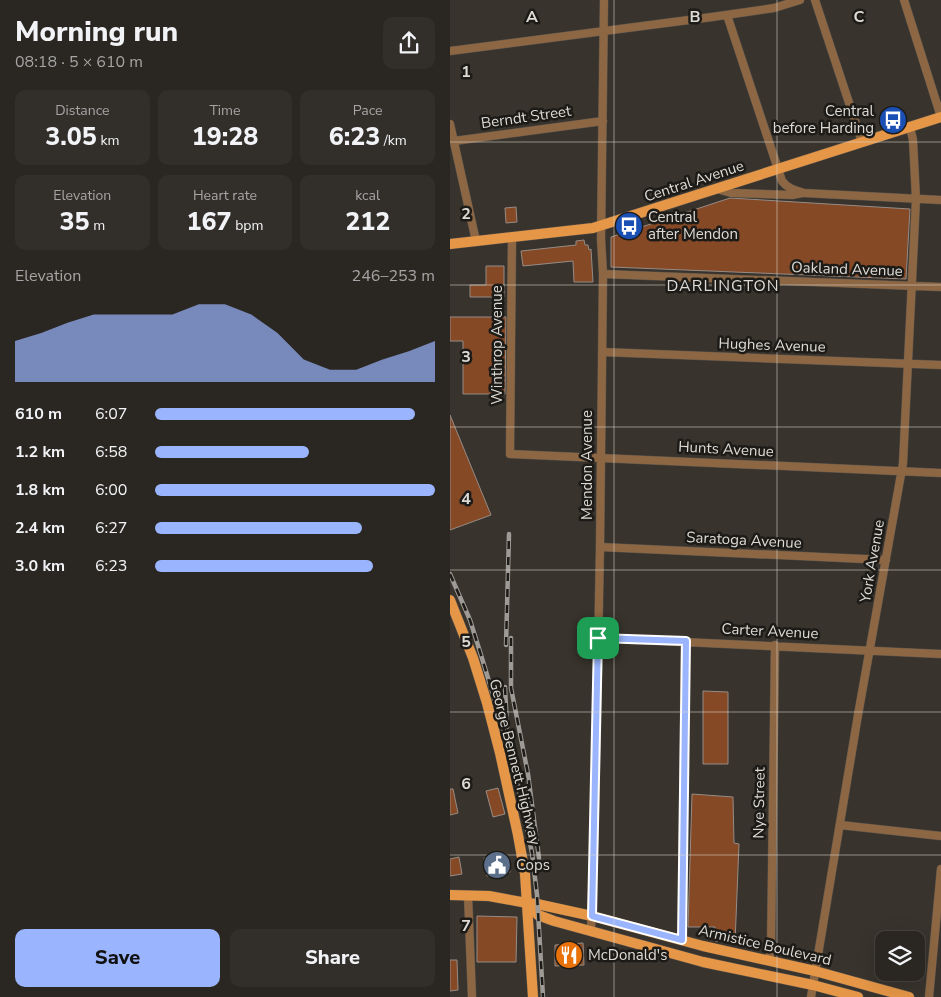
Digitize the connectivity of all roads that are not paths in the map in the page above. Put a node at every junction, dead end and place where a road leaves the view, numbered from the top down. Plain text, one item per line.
1 (604, 0) edge
2 (800, 0) edge
3 (815, 0) edge
4 (904, 0) edge
5 (727, 15) junction
6 (604, 30) junction
7 (450, 51) edge
8 (941, 117) edge
9 (603, 121) junction
10 (450, 124) edge
11 (910, 126) junction
12 (454, 141) junction
13 (862, 142) junction
14 (779, 170) junction
15 (716, 189) junction
16 (804, 193) junction
17 (916, 199) junction
18 (941, 200) edge
19 (602, 226) junction
20 (512, 237) junction
21 (476, 241) junction
22 (450, 244) edge
23 (602, 274) junction
24 (913, 286) junction
25 (941, 287) edge
26 (602, 352) junction
27 (908, 364) junction
28 (941, 365) edge
29 (510, 454) joint
30 (601, 457) junction
31 (902, 471) junction
32 (941, 473) edge
33 (600, 547) junction
34 (886, 560) junction
35 (450, 600) edge
36 (598, 638) junction
37 (686, 641) junction
38 (775, 645) junction
39 (869, 650) junction
40 (941, 654) edge
41 (840, 825) junction
42 (941, 836) edge
43 (941, 869) edge
44 (468, 894) junction
45 (450, 895) edge
46 (527, 904) junction
47 (592, 916) junction
48 (591, 930) junction
49 (682, 940) junction
50 (769, 960) junction
51 (815, 971) junction
52 (813, 985) junction
53 (472, 997) edge
54 (533, 997) edge
55 (811, 997) edge
56 (858, 997) edge
57 (909, 997) edge
58 (930, 997) edge

1 - 6 street, Mendon Avenue
2 - 5 street
3 - 13 street
4 - 8 street
5 - 6 street
5 - 14 street
6 - 7 street
6 - 9 street, Mendon Avenue
8 - 11 main road, Central Avenue
9 - 12 street, Berndt Street
9 - 19 street, Mendon Avenue
10 - 12 street
11 - 13 main road, Central Avenue
11 - 17 street, York Avenue
12 - 21 street
13 - 14 main road, Central Avenue
14 - 15 main road, Central Avenue
14 - 16 street
15 - 16 street
15 - 19 main road, Central Avenue
16 - 17 street
17 - 18 street
17 - 24 street, York Avenue
19 - 20 main road, Central Avenue
19 - 23 street, Mendon Avenue
20 - 21 main road, Central Avenue
20 - 29 street, Winthrop Avenue
21 - 22 main road, Central Avenue
23 - 24 street, Oakland Avenue
23 - 26 street, Mendon Avenue
24 - 25 street, Oakland Avenue
24 - 27 street, York Avenue
26 - 27 street, Hughes Avenue
26 - 30 street, Mendon Avenue
27 - 28 street, Hughes Avenue
27 - 31 street, York Avenue
29 - 30 street, Hunts Avenue
30 - 31 street, Hunts Avenue
30 - 33 street, Mendon Avenue
31 - 32 street, Hunts Avenue
31 - 34 street, York Avenue
33 - 34 street, Saratoga Avenue
33 - 36 street, Mendon Avenue
34 - 39 street, York Avenue
35 - 46 main road, George Bennett Highway
36 - 37 street, Carter Avenue
36 - 47 street, Mendon Avenue
37 - 38 street, Carter Avenue
37 - 49 street
38 - 39 street, Carter Avenue
38 - 50 street, Nye Street
39 - 40 street, Carter Avenue
39 - 41 street, York Avenue
41 - 42 street
41 - 51 street, York Avenue
43 - 58 street
44 - 45 main road, Armistice Boulevard
44 - 46 main road, Armistice Boulevard
44 - 53 street
46 - 47 main road, Armistice Boulevard
46 - 48 main road, Armistice Boulevard
46 - 54 main road, George Bennett Highway
47 - 48 street, Mendon Avenue
47 - 49 main road, Armistice Boulevard
48 - 52 main road, Armistice Boulevard
49 - 50 main road, Armistice Boulevard
50 - 51 main road, Armistice Boulevard
51 - 52 street, York Avenue
51 - 57 main road, Armistice Boulevard
52 - 55 street, York Avenue
52 - 56 main road, Armistice Boulevard

